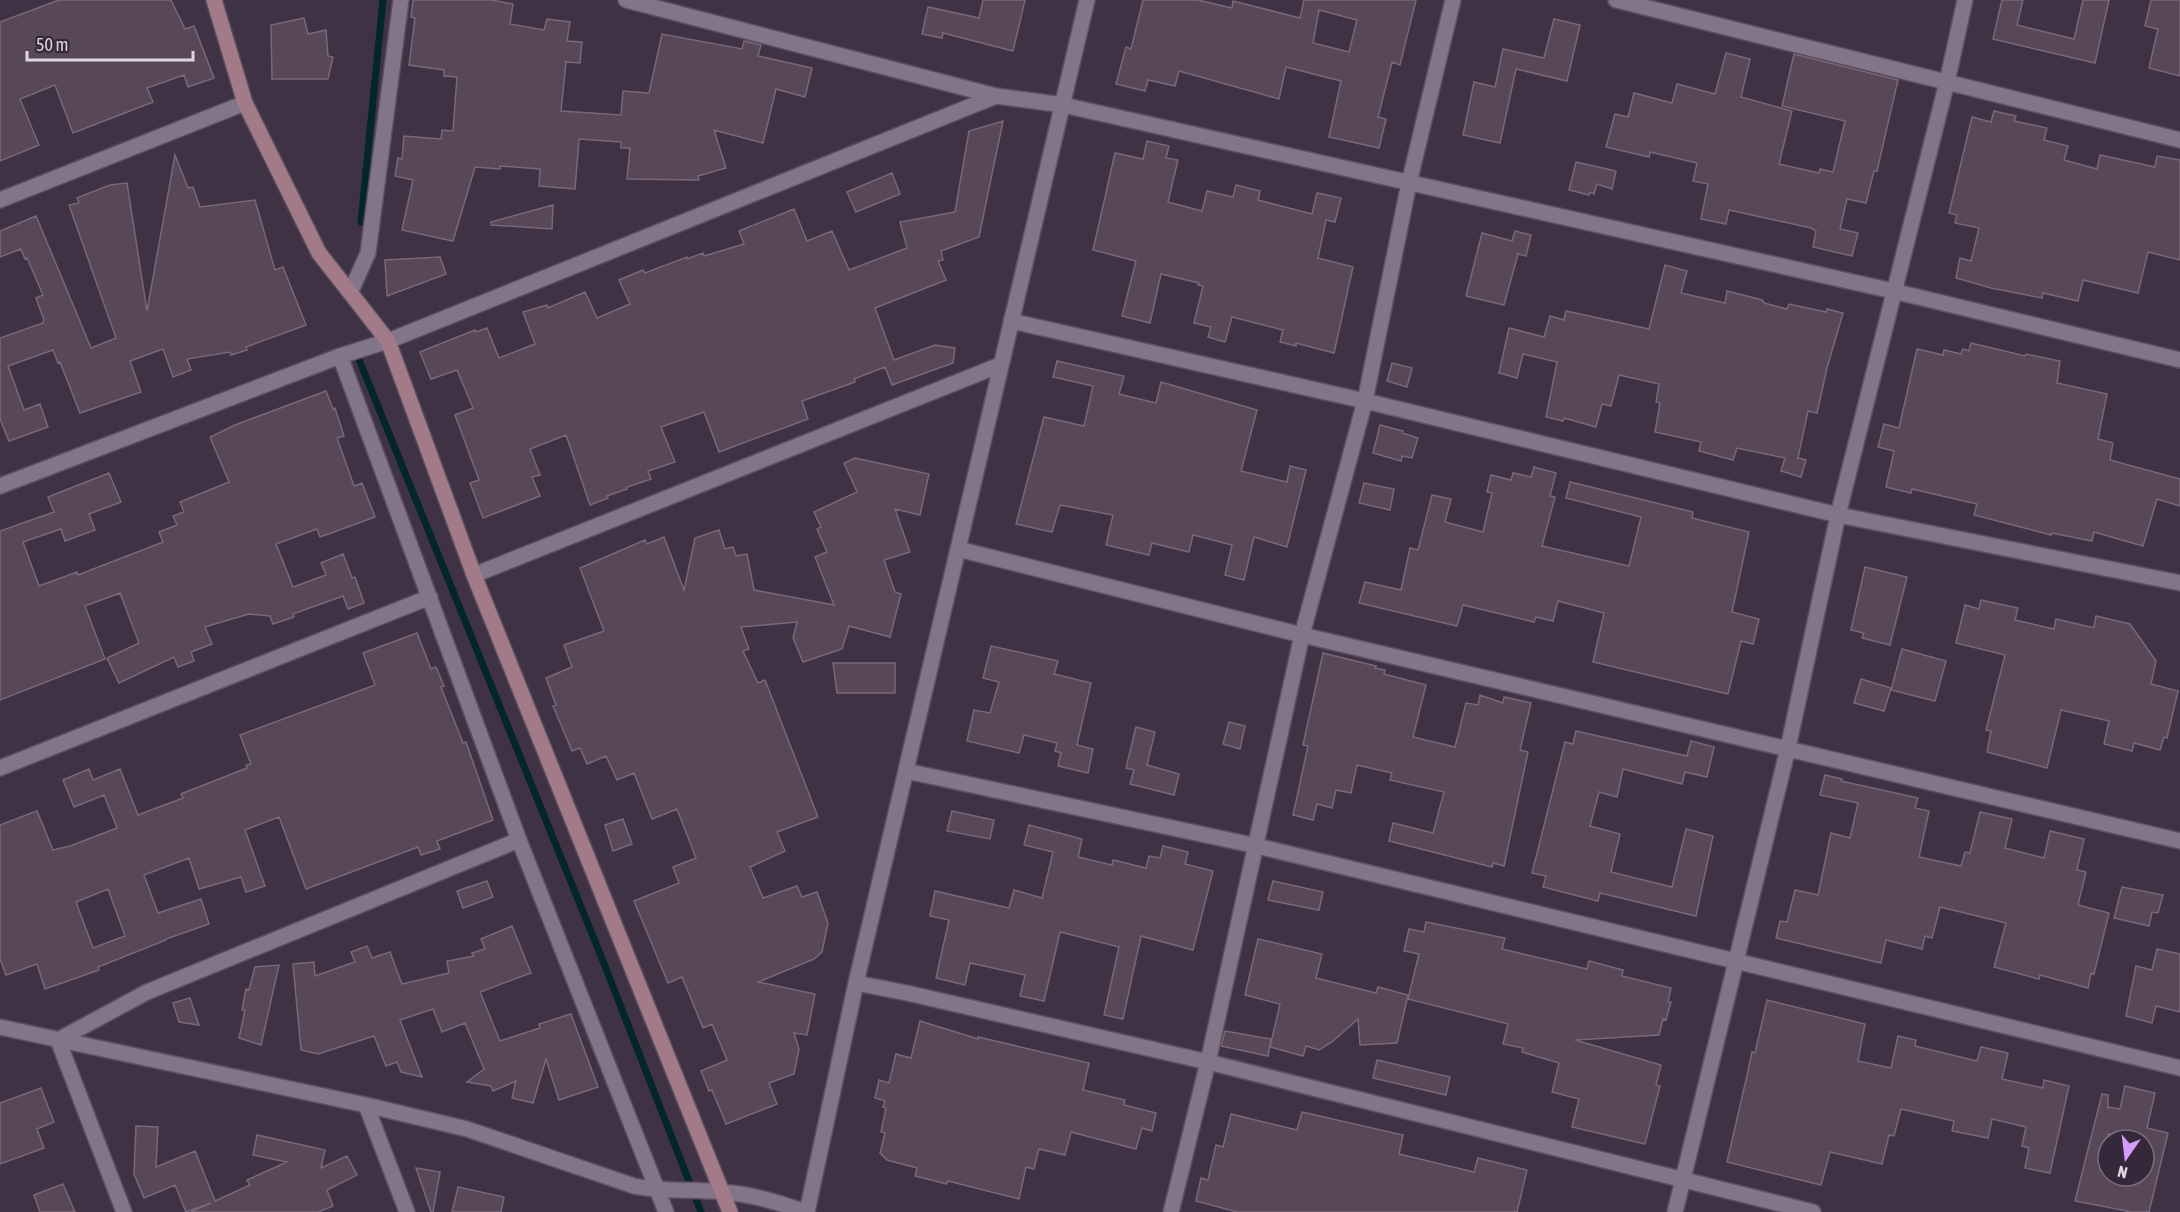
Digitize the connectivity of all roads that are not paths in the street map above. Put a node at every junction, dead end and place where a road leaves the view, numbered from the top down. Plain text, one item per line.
1 (214, 0) edge
2 (401, 0) edge
3 (626, 0) edge
4 (1087, 0) edge
5 (1453, 0) edge
6 (1616, 0) edge
7 (1965, 0) edge
8 (1947, 82) junction
9 (996, 96) junction
10 (245, 103) junction
11 (1063, 105) junction
12 (2180, 140) edge
13 (1409, 183) junction
14 (0, 200) edge
15 (351, 291) junction
16 (1893, 291) junction
17 (1011, 321) junction
18 (388, 341) junction
19 (340, 356) junction
20 (2180, 360) edge
21 (1000, 365) junction
22 (1365, 401) junction
23 (0, 486) edge
24 (1838, 515) junction
25 (958, 549) junction
26 (474, 575) junction
27 (2180, 583) edge
28 (430, 597) junction
29 (1302, 634) junction
30 (1788, 748) junction
31 (0, 768) edge
32 (906, 771) junction
33 (519, 840) junction
34 (2180, 841) edge
35 (1257, 846) junction
36 (1737, 963) junction
37 (856, 983) junction
38 (0, 1027) edge
39 (58, 1040) junction
40 (1208, 1062) junction
41 (2180, 1068) edge
42 (366, 1105) junction
43 (1683, 1180) junction
44 (664, 1191) junction
45 (715, 1192) junction
46 (124, 1212) edge
47 (407, 1212) edge
48 (666, 1212) edge
49 (730, 1212) edge
50 (806, 1212) edge
51 (1171, 1212) edge
52 (1675, 1212) edge
53 (1813, 1212) edge

1 - 10 street
2 - 15 street
3 - 9 street
4 - 11 street
5 - 13 street
6 - 8 street
7 - 8 street
8 - 12 street
8 - 16 street
9 - 11 street
9 - 18 street
10 - 14 street
10 - 15 street
11 - 13 street
11 - 17 street
13 - 16 street
13 - 22 street
15 - 18 street
16 - 20 street
16 - 24 street
17 - 21 street
17 - 22 street
18 - 19 street
18 - 26 street
19 - 23 street
19 - 28 street
21 - 25 street
21 - 26 street
22 - 24 street
22 - 29 street
24 - 27 street
24 - 30 street
25 - 29 street
25 - 32 street
26 - 45 street
28 - 31 street
28 - 33 street
29 - 30 street
29 - 35 street
30 - 34 street
30 - 36 street
32 - 35 street
32 - 37 street
33 - 39 street
33 - 44 street
35 - 36 street
35 - 40 street
36 - 41 street
36 - 43 street
37 - 40 street
37 - 50 street
38 - 39 street
39 - 42 street
39 - 46 street
40 - 43 street
40 - 51 street
42 - 44 street
42 - 47 street
43 - 52 street
43 - 53 street
44 - 45 street
44 - 48 street
45 - 49 street
45 - 50 street

